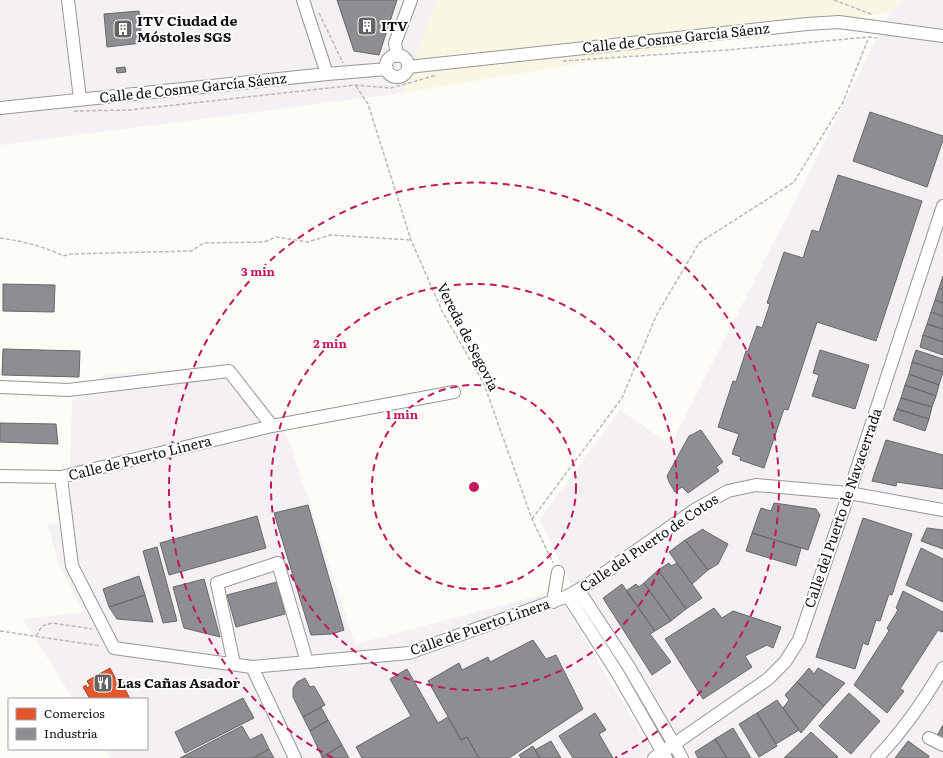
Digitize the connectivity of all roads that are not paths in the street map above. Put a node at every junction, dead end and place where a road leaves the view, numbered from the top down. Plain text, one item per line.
1 (68, 0) edge
2 (303, 0) edge
3 (411, 0) edge
4 (943, 36) edge
5 (397, 56) junction
6 (408, 66) junction
7 (387, 69) junction
8 (327, 74) junction
9 (80, 99) junction
10 (0, 108) edge
11 (943, 206) edge
12 (0, 387) edge
13 (454, 392) dead end
14 (272, 426) junction
15 (0, 476) edge
16 (61, 477) junction
17 (849, 493) junction
18 (943, 510) edge
19 (558, 572) road end
20 (573, 593) junction
21 (553, 602) junction
22 (307, 662) junction
23 (234, 664) junction
24 (252, 667) junction
25 (943, 668) edge
26 (929, 738) dead end
27 (674, 743) junction
28 (943, 745) edge
29 (661, 756) edge
30 (295, 758) edge
31 (682, 758) edge
32 (877, 758) edge

1 - 9 street
2 - 8 street
3 - 5 street
4 - 6 street, Calle de Cosme García Sáenz
5 - 6 street
5 - 7 street
6 - 7 street
7 - 8 street, Calle de Cosme García Sáenz
8 - 9 street, Calle de Cosme García Sáenz
9 - 10 street, Calle de Cosme García Sáenz
11 - 17 street, Calle del Puerto de Navacerrada
12 - 14 street
13 - 14 street, Calle de Puerto Linera
14 - 16 street, Calle de Puerto Linera
15 - 16 street
16 - 23 street, Calle de Puerto Linera
17 - 18 street, Calle del Puerto de Cotos
17 - 20 street, Calle del Puerto de Cotos
17 - 27 street, Calle del Puerto de Navacerrada
19 - 21 street
20 - 21 street, Calle de Puerto Linera
20 - 27 street
20 - 29 street
21 - 22 street, Calle de Puerto Linera
22 - 23 street
22 - 24 street, Calle de Puerto Linera
23 - 24 street, Calle de Puerto Linera
24 - 30 street
25 - 32 street
26 - 28 street
27 - 29 street, Calle del Puerto de Navacerrada
27 - 31 street

